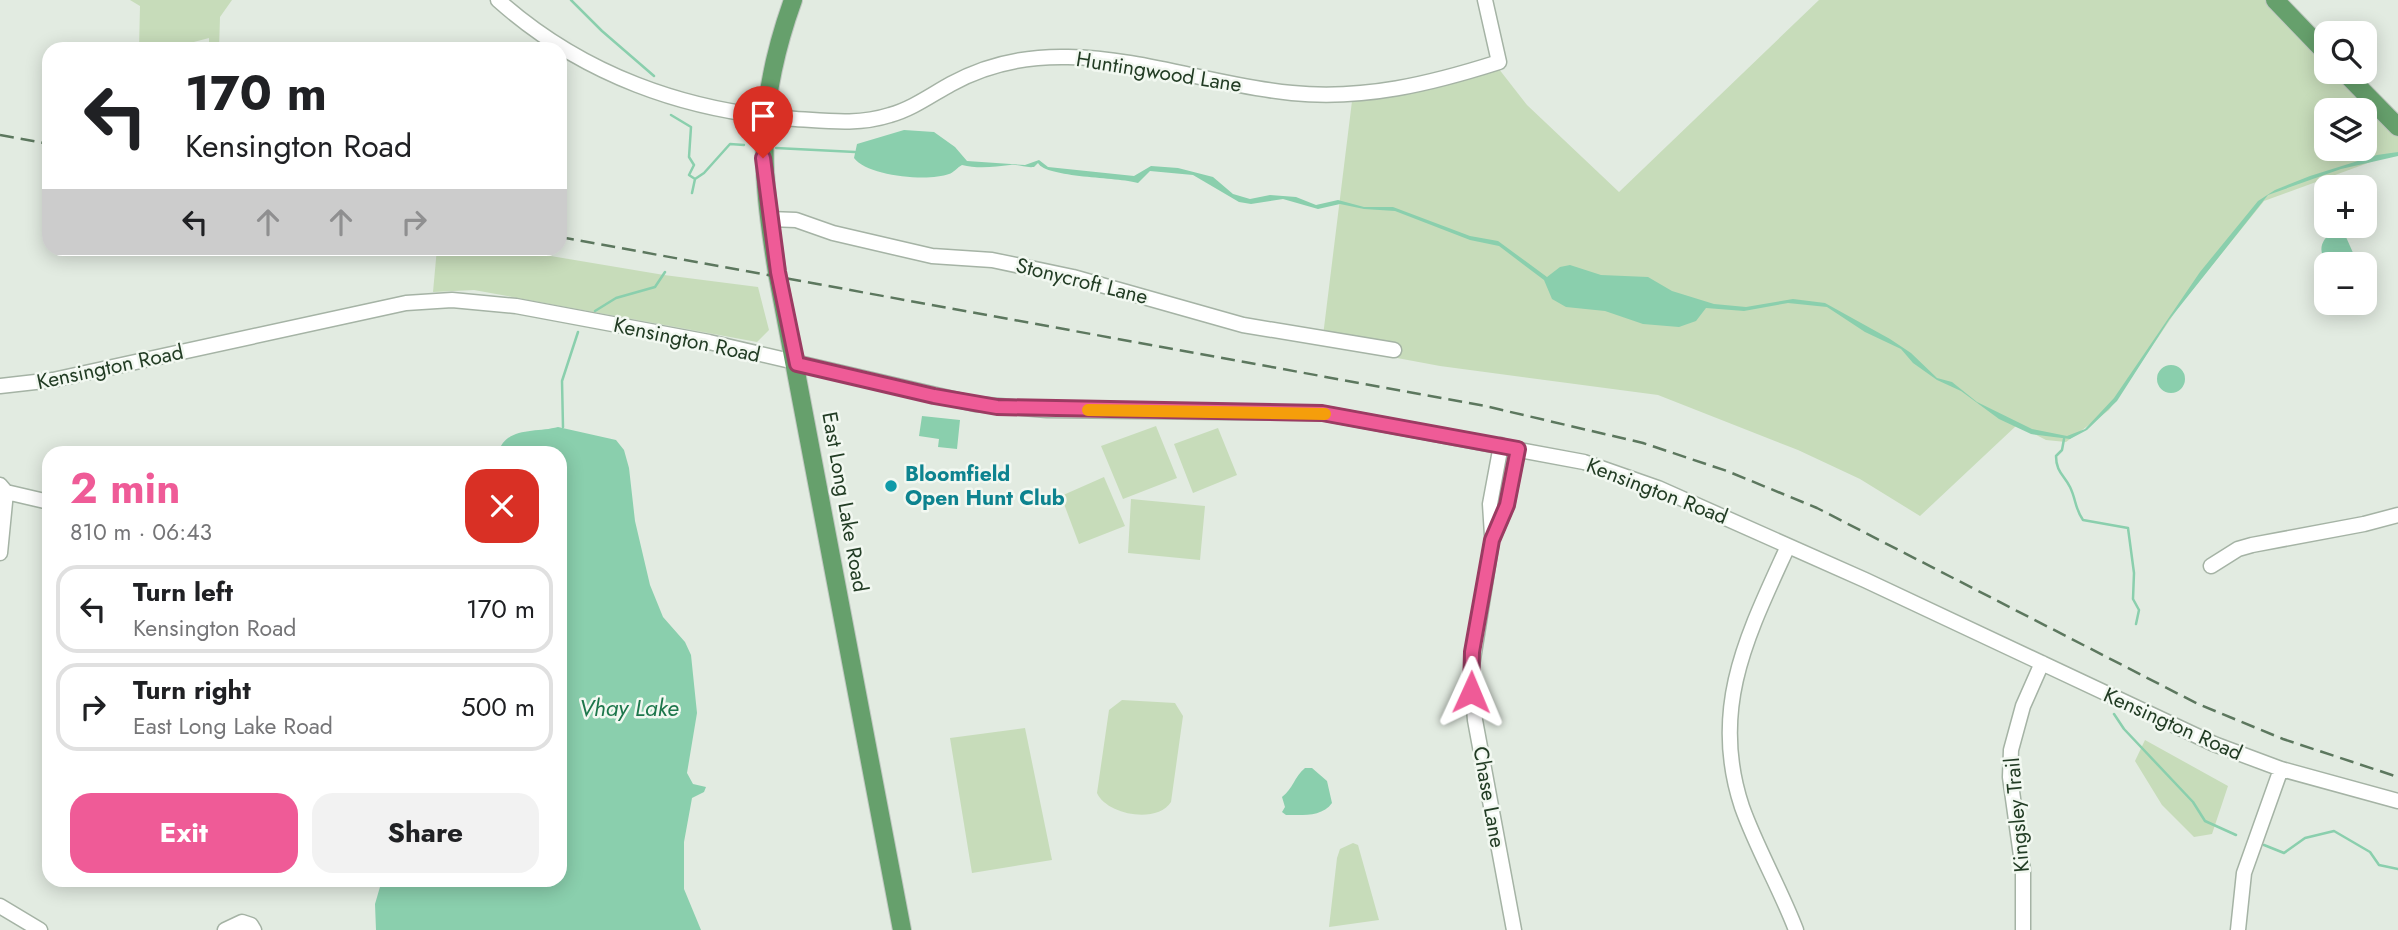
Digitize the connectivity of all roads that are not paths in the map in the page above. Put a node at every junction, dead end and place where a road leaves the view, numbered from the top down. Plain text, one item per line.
1 (498, 0) edge
2 (793, 0) edge
3 (1485, 0) edge
4 (2275, 0) edge
5 (2314, 40) edge
6 (553, 42) edge
7 (567, 50) edge
8 (2356, 84) edge
9 (765, 117) junction
10 (2398, 127) edge
11 (769, 219) junction
12 (1394, 350) dead end
13 (797, 364) junction
14 (0, 386) edge
15 (1501, 445) junction
16 (1518, 449) junction
17 (3, 488) edge
18 (42, 500) edge
19 (2398, 514) edge
20 (1492, 540) junction
21 (1788, 545) junction
22 (0, 553) edge
23 (2211, 566) dead end
24 (2042, 663) junction
25 (2281, 769) junction
26 (2398, 801) edge
27 (0, 906) edge
28 (40, 930) edge
29 (225, 930) edge
30 (254, 930) edge
31 (902, 930) edge
32 (1514, 930) edge
33 (1796, 930) edge
34 (2023, 930) edge
35 (2238, 930) edge

1 - 6 street
2 - 9 main road, East Long Lake Road
3 - 9 street, Huntingwood Lane
4 - 5 main road
7 - 9 street
8 - 10 main road
9 - 11 main road, East Long Lake Road
11 - 12 street, Stonycroft Lane
11 - 13 main road, East Long Lake Road
13 - 14 street, Kensington Road
13 - 15 street, Kensington Road
13 - 31 main road, East Long Lake Road
15 - 16 street, Kensington Road
15 - 20 street, Chase Lane
16 - 20 street, Chase Lane
16 - 21 street, Kensington Road
17 - 18 street
17 - 22 street
19 - 23 street
20 - 32 street, Chase Lane
21 - 24 street, Kensington Road
21 - 33 street
24 - 25 street, Kensington Road
24 - 34 street, Kingsley Trail
25 - 26 street, Kensington Road
25 - 35 street
27 - 28 street
29 - 30 street

